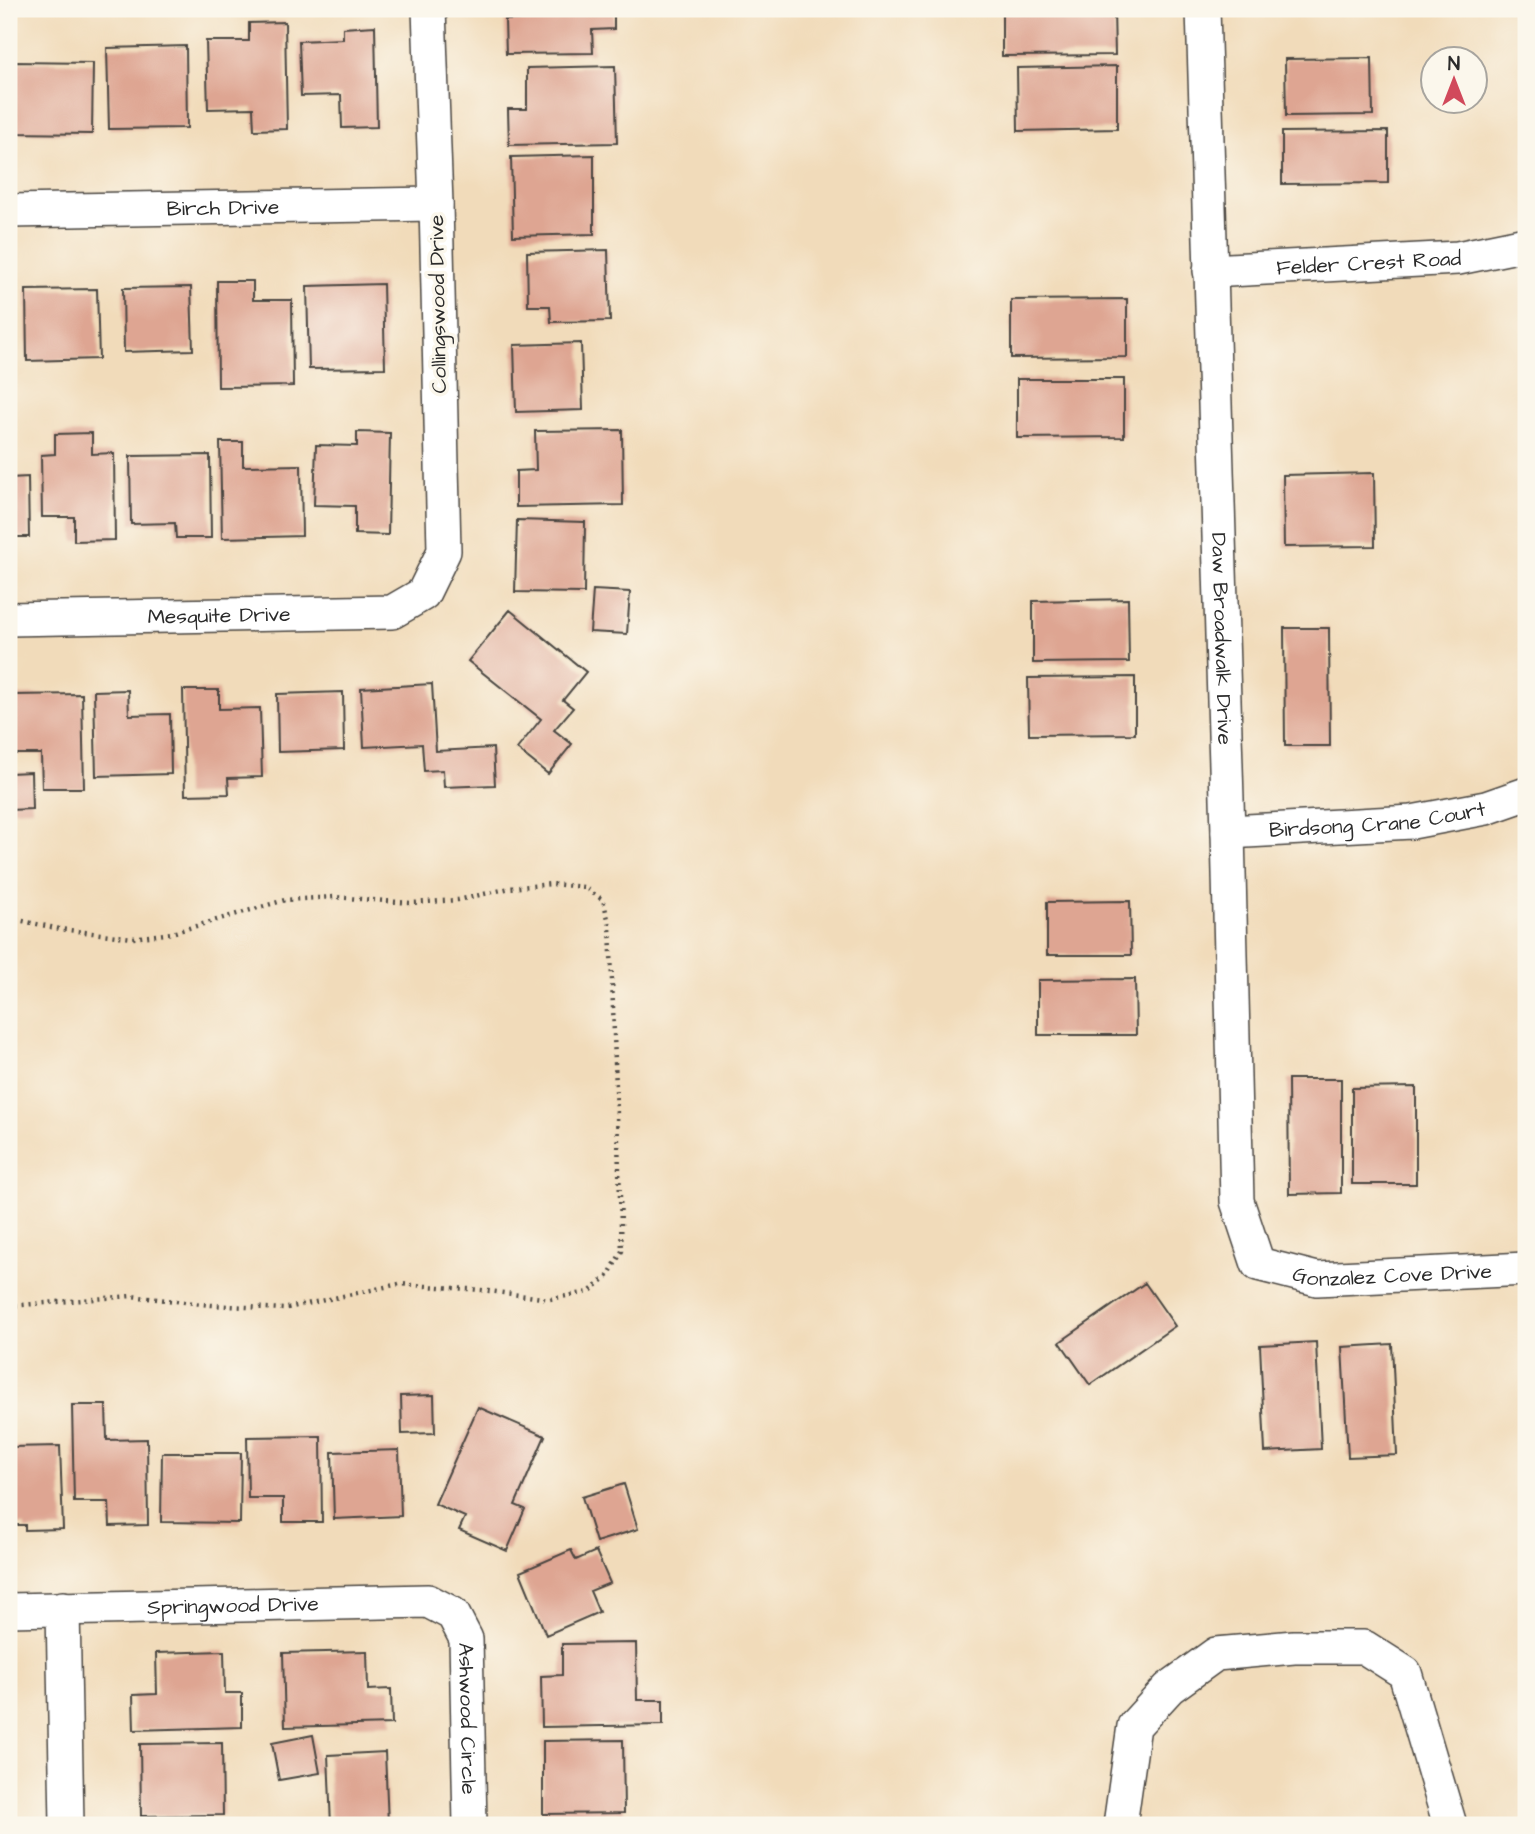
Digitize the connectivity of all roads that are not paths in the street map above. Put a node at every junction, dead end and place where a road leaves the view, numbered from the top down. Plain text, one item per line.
1 (429, 9) edge
2 (1203, 9) edge
3 (436, 205) junction
4 (9, 211) edge
5 (1526, 244) edge
6 (1210, 271) junction
7 (424, 594) joint
8 (9, 619) edge
9 (1526, 794) edge
10 (1228, 832) junction
11 (1258, 1264) joint
12 (1526, 1269) edge
13 (63, 1608) junction
14 (9, 1609) edge
15 (453, 1614) joint
16 (67, 1825) edge
17 (470, 1825) edge
18 (1120, 1825) edge
19 (1450, 1825) edge

1 - 3 street, Collingswood Drive
2 - 6 street, Daw Broadwalk Drive
3 - 4 street, Birch Drive
3 - 7 street, Collingswood Drive
5 - 6 street, Felder Crest Road
6 - 10 street, Daw Broadwalk Drive
7 - 8 street, Mesquite Drive
9 - 10 street, Birdsong Crane Court
10 - 11 street, Daw Broadwalk Drive
11 - 12 street, Gonzalez Cove Drive
13 - 14 street, Springwood Drive
13 - 15 street, Springwood Drive
13 - 16 street
15 - 17 street, Ashwood Circle
18 - 19 street

